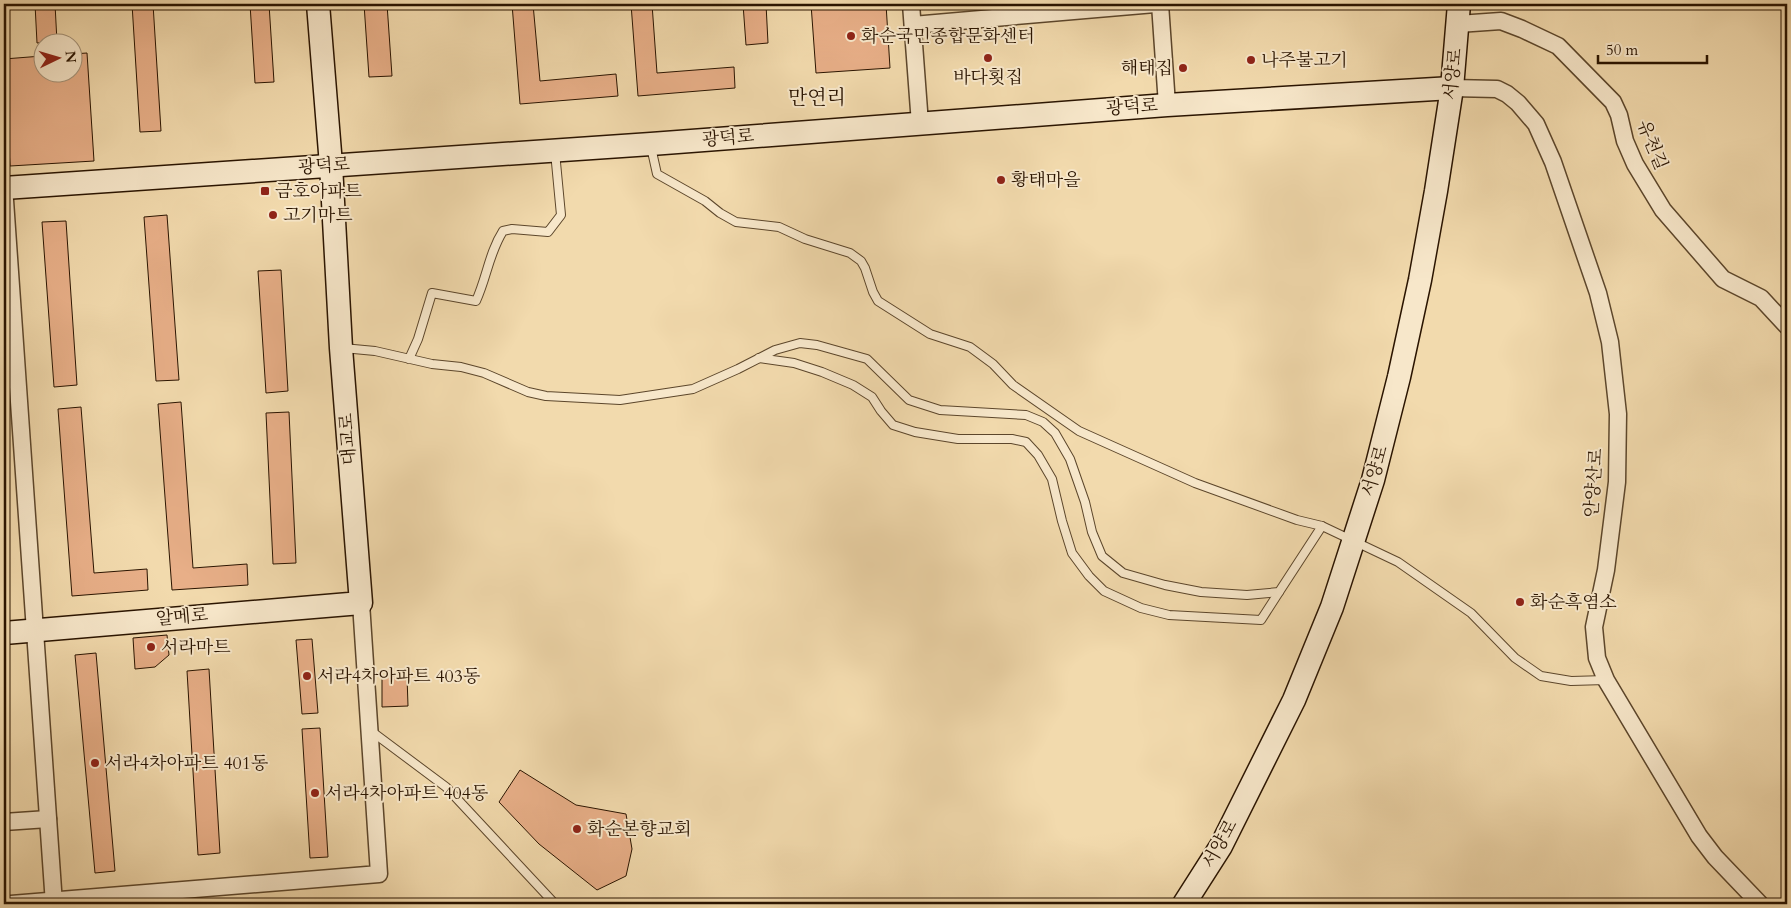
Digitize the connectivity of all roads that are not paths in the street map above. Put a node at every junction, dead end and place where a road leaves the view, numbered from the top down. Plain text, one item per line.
1 (318, 4) edge
2 (911, 4) edge
3 (1155, 4) edge
4 (1160, 4) edge
5 (1459, 14) edge
6 (913, 25) junction
7 (1452, 88) junction
8 (1168, 104) junction
9 (920, 124) junction
10 (651, 144) junction
11 (555, 150) junction
12 (331, 165) junction
13 (4, 187) edge
14 (1787, 326) edge
15 (341, 348) junction
16 (409, 358) junction
17 (758, 358) junction
18 (1322, 526) junction
19 (1353, 542) junction
20 (1279, 592) junction
21 (361, 603) junction
22 (35, 630) junction
23 (4, 633) edge
24 (1606, 680) junction
25 (370, 730) junction
26 (48, 819) junction
27 (4, 822) edge
28 (101, 901) edge
29 (54, 903) edge
30 (12, 904) edge
31 (555, 904) edge
32 (1184, 904) edge
33 (1760, 904) edge

1 - 12 street, 대교로
2 - 6 street
3 - 6 street
4 - 8 street
5 - 7 street, 서양로
5 - 14 street, 유천길
6 - 9 street
7 - 8 street, 광덕로
7 - 19 street, 서양로
7 - 24 street, 안양산로
8 - 9 street, 광덕로
9 - 10 street, 광덕로
10 - 11 street, 광덕로
10 - 18 lane
11 - 12 street, 광덕로
11 - 16 lane
12 - 13 street, 광덕로
12 - 15 street, 대교로
13 - 22 street
15 - 16 lane
15 - 21 street, 대교로
16 - 17 lane
17 - 20 lane
17 - 20 lane
18 - 19 lane
18 - 20 lane
19 - 24 lane
19 - 32 street, 서양로
21 - 22 street, 알메로
21 - 25 street, 대교로
22 - 23 street, 알메로
22 - 26 street
24 - 33 street, 안양산로
25 - 28 street, 대교로
25 - 31 lane
26 - 27 street
26 - 29 street
28 - 29 street
29 - 30 street

